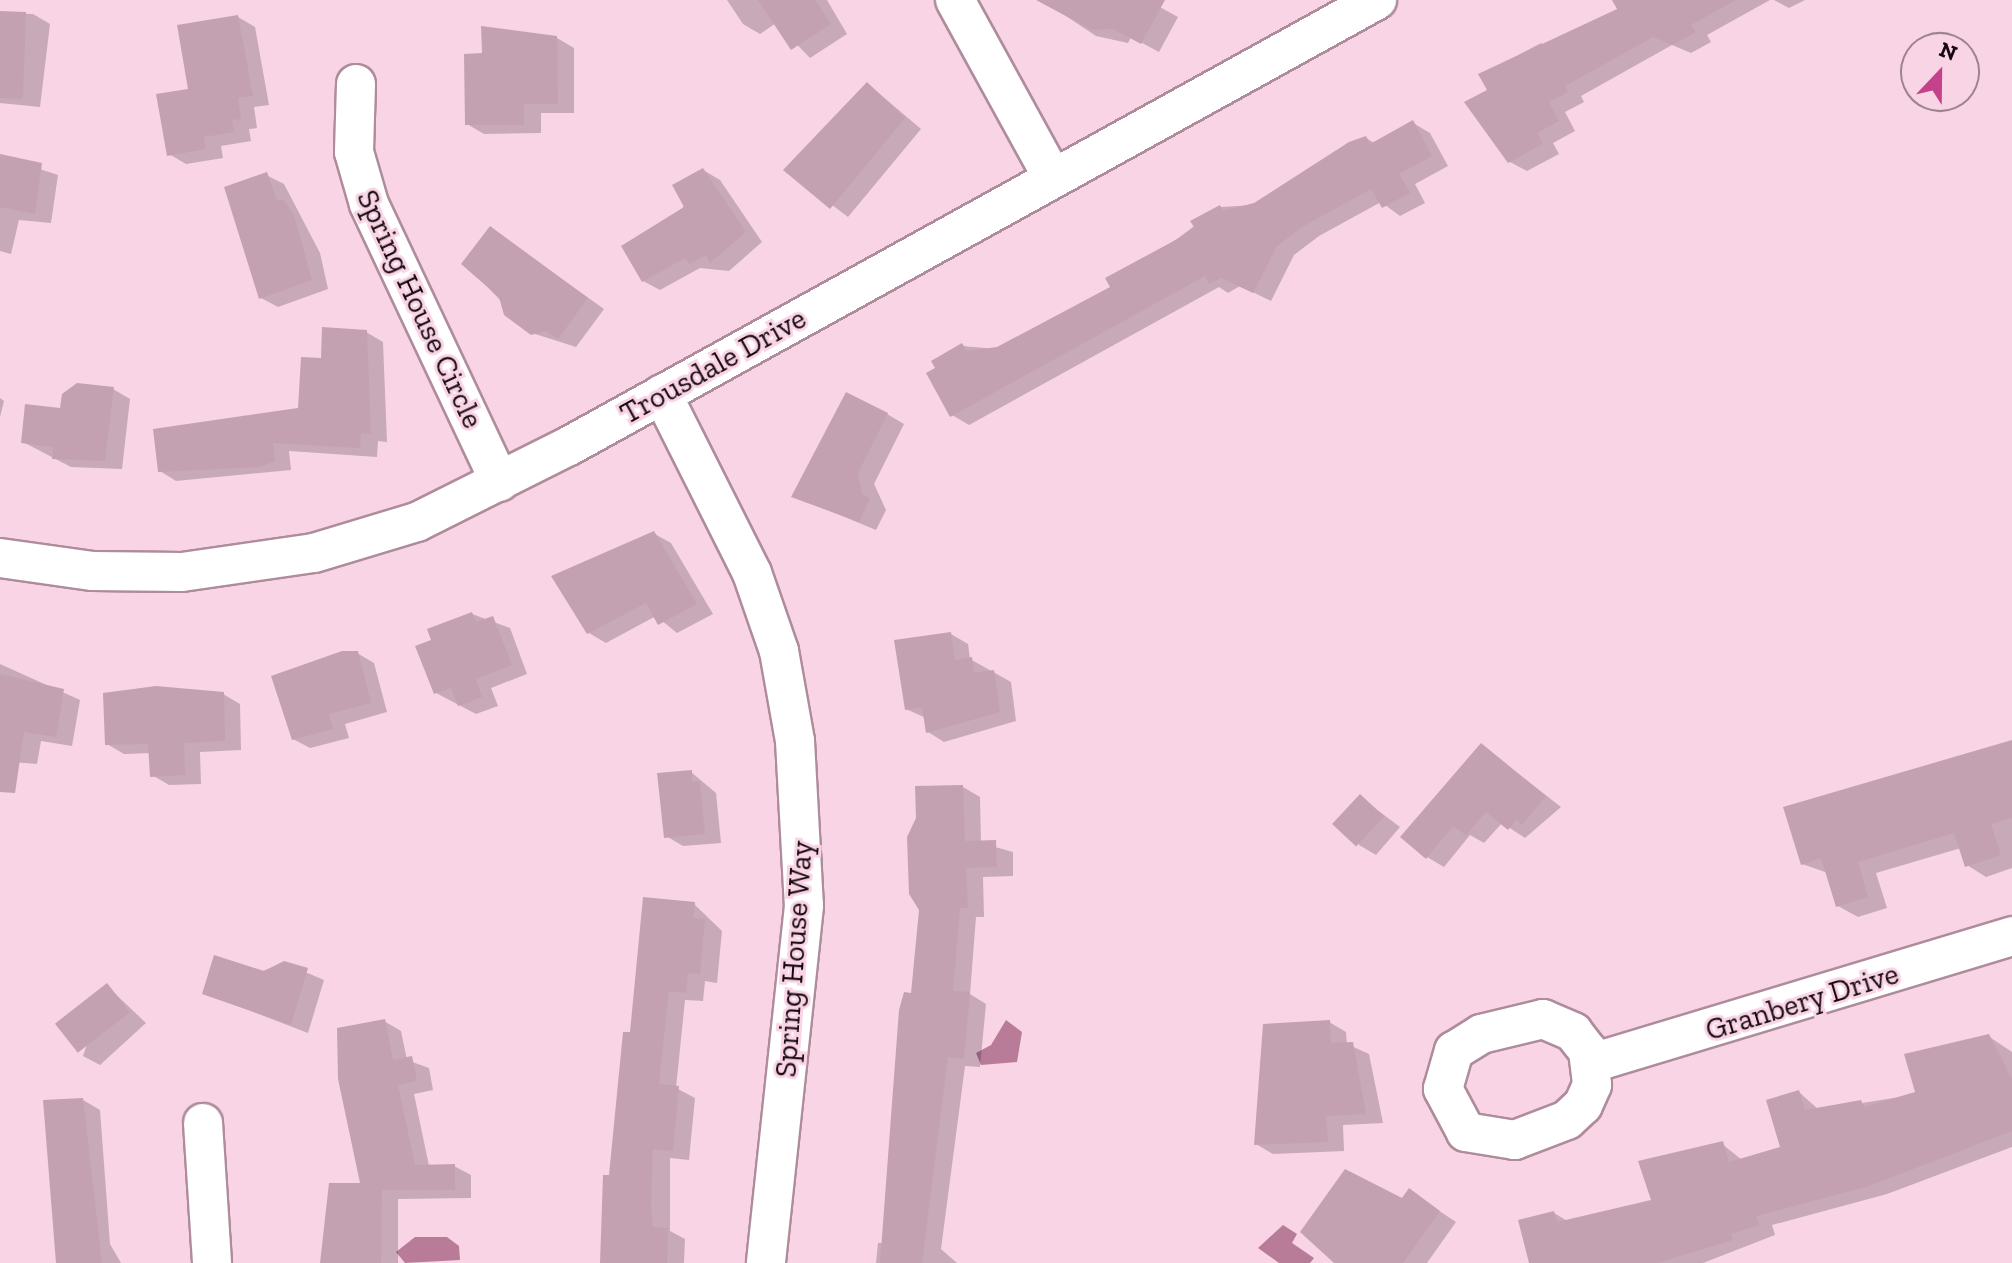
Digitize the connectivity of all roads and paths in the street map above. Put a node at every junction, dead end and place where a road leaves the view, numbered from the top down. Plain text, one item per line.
1 (955, 0) edge
2 (1377, 0) edge
3 (356, 84) dead end
4 (1053, 178) junction
5 (662, 394) junction
6 (500, 482) junction
7 (0, 558) edge
8 (2012, 936) edge
9 (1592, 1063) dead end
10 (203, 1123) dead end
11 (212, 1263) edge
12 (766, 1263) edge

1 - 4 street
2 - 4 street, Trousdale Drive
3 - 6 street, Spring House Circle
4 - 5 street, Trousdale Drive
5 - 6 street, Trousdale Drive
5 - 12 street, Spring House Way
6 - 7 street, Trousdale Drive
8 - 9 street, Granbery Drive
10 - 11 street

